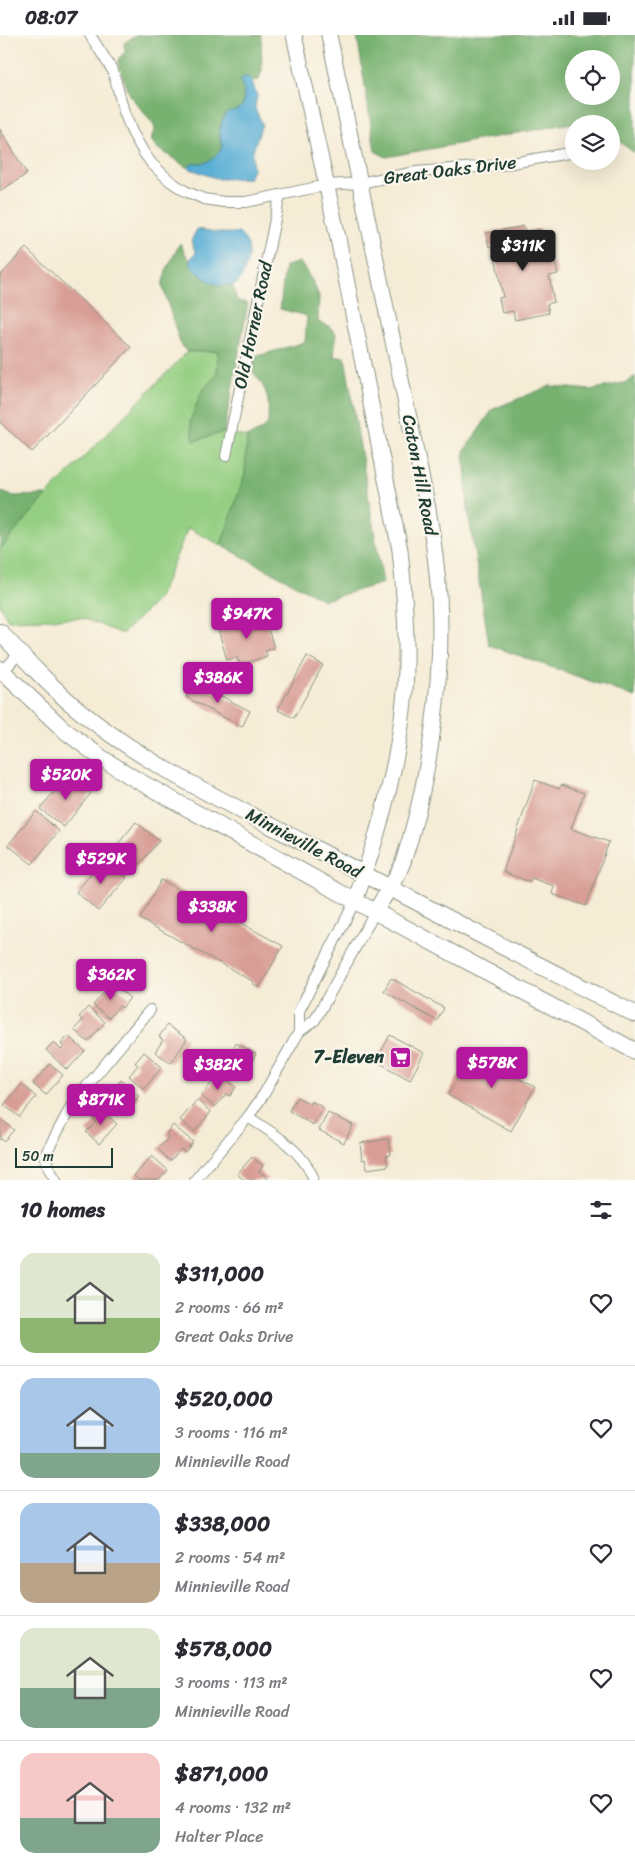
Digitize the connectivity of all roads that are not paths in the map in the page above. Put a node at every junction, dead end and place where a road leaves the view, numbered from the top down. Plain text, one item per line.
1 (90, 35) edge
2 (294, 35) edge
3 (329, 35) edge
4 (565, 154) edge
5 (359, 183) junction
6 (327, 185) junction
7 (280, 195) junction
8 (226, 456) dead end
9 (0, 632) edge
10 (19, 653) junction
11 (1, 672) edge
12 (364, 875) junction
13 (389, 888) junction
14 (355, 901) junction
15 (375, 912) junction
16 (150, 1010) dead end
17 (635, 1015) edge
18 (299, 1032) junction
19 (635, 1051) edge
20 (248, 1117) junction
21 (312, 1177) dead end
22 (56, 1180) edge
23 (195, 1180) edge

1 - 7 street, Great Oaks Drive
2 - 6 main road, Caton Hill Road
3 - 5 main road, Caton Hill Road
4 - 5 street, Great Oaks Drive
5 - 6 street, Great Oaks Drive
5 - 13 main road, Caton Hill Road
6 - 7 street, Great Oaks Drive
6 - 12 main road, Caton Hill Road
7 - 8 street, Old Horner Road
9 - 10 main road, Minnieville Road
10 - 11 street
10 - 12 main road, Minnieville Road
11 - 14 main road, Minnieville Road
12 - 13 main road, Minnieville Road
12 - 14 main road, Caton Hill Road
13 - 15 main road, Caton Hill Road
13 - 17 main road, Minnieville Road
14 - 15 main road, Minnieville Road
14 - 18 street
15 - 18 street
15 - 19 main road, Minnieville Road
16 - 22 street
18 - 20 street
20 - 21 street
20 - 23 street

